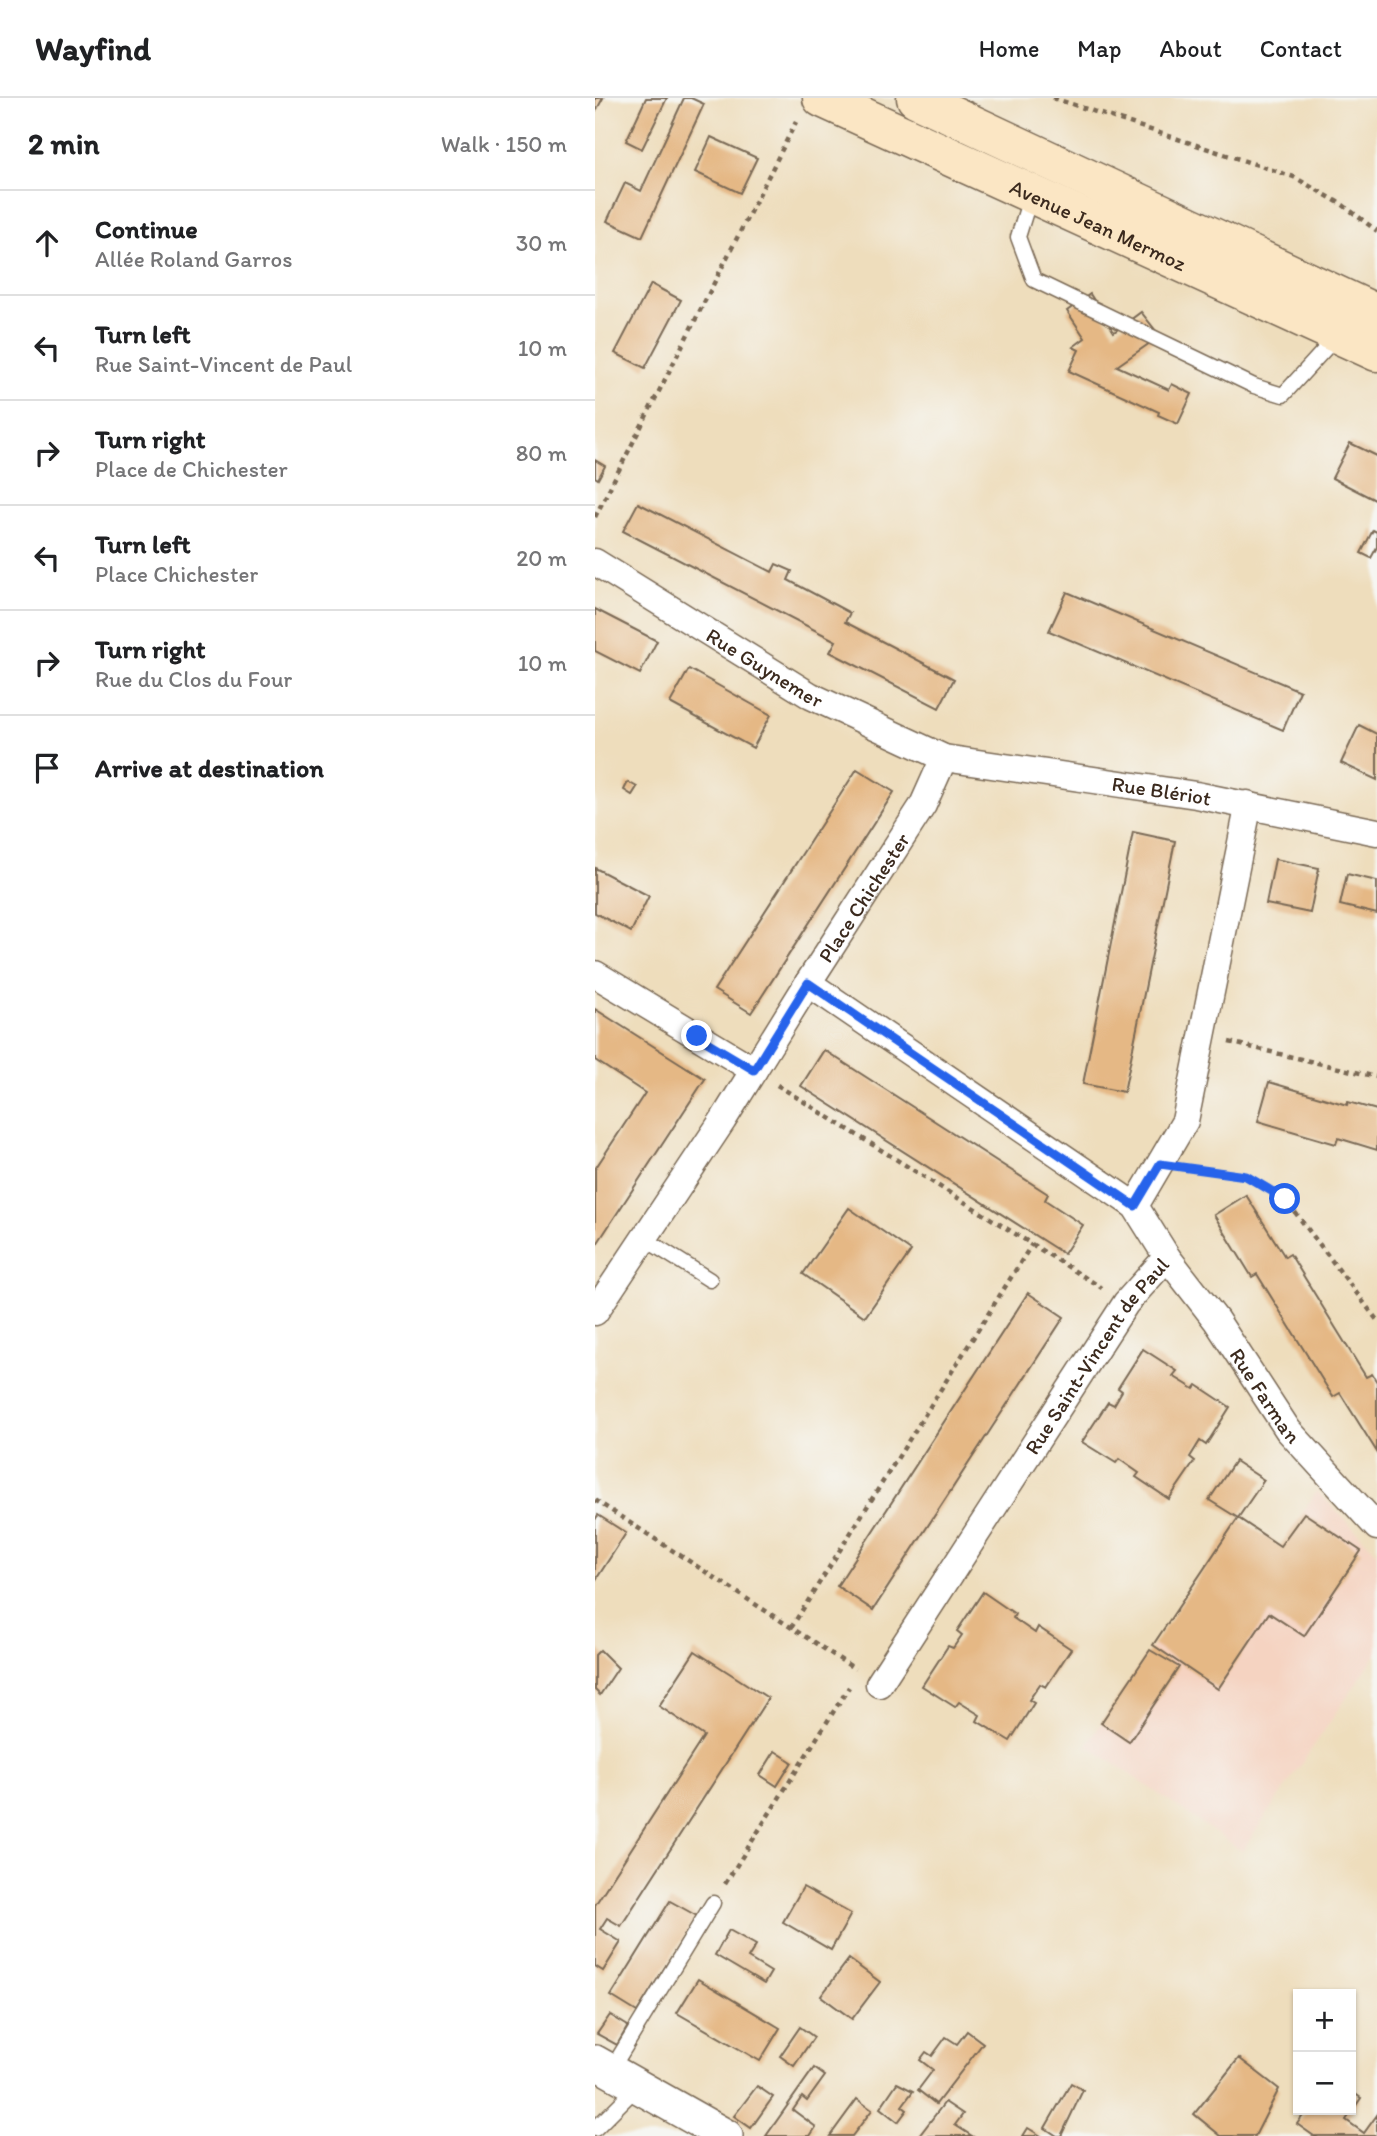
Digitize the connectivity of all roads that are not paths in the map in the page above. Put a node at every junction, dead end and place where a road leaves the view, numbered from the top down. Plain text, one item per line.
1 (916, 98) edge
2 (812, 104) edge
3 (1031, 194) junction
4 (1377, 314) edge
5 (1338, 334) junction
6 (1377, 352) edge
7 (595, 562) edge
8 (943, 758) junction
9 (1247, 804) junction
10 (1377, 832) edge
11 (595, 974) edge
12 (808, 983) junction
13 (754, 1070) junction
14 (1135, 1206) junction
15 (645, 1240) junction
16 (1167, 1257) junction
17 (710, 1280) dead end
18 (595, 1312) edge
19 (1377, 1527) edge
20 (869, 1678) road end
21 (713, 1903) road end
22 (615, 2073) edge
23 (595, 2129) edge
24 (726, 2136) edge

1 - 4 main road, Avenue Jean Mermoz
2 - 3 main road, Avenue Jean Mermoz
3 - 5 main road, Avenue Jean Mermoz
3 - 5 lane
5 - 6 main road, Avenue Jean Mermoz
7 - 8 street, Rue Guynemer
8 - 9 street, Rue Blériot
8 - 12 street, Place Chichester
9 - 10 street, Rue Blériot
9 - 14 street
11 - 13 street
12 - 13 street, Place Chichester
12 - 14 street
13 - 15 street, Place Chichester
14 - 16 street, Rue Saint-Vincent de Paul
15 - 17 lane
15 - 18 street, Place Chichester
16 - 19 street, Rue Farman
16 - 20 street, Rue Saint-Vincent de Paul
21 - 22 lane
22 - 23 lane
22 - 24 street

